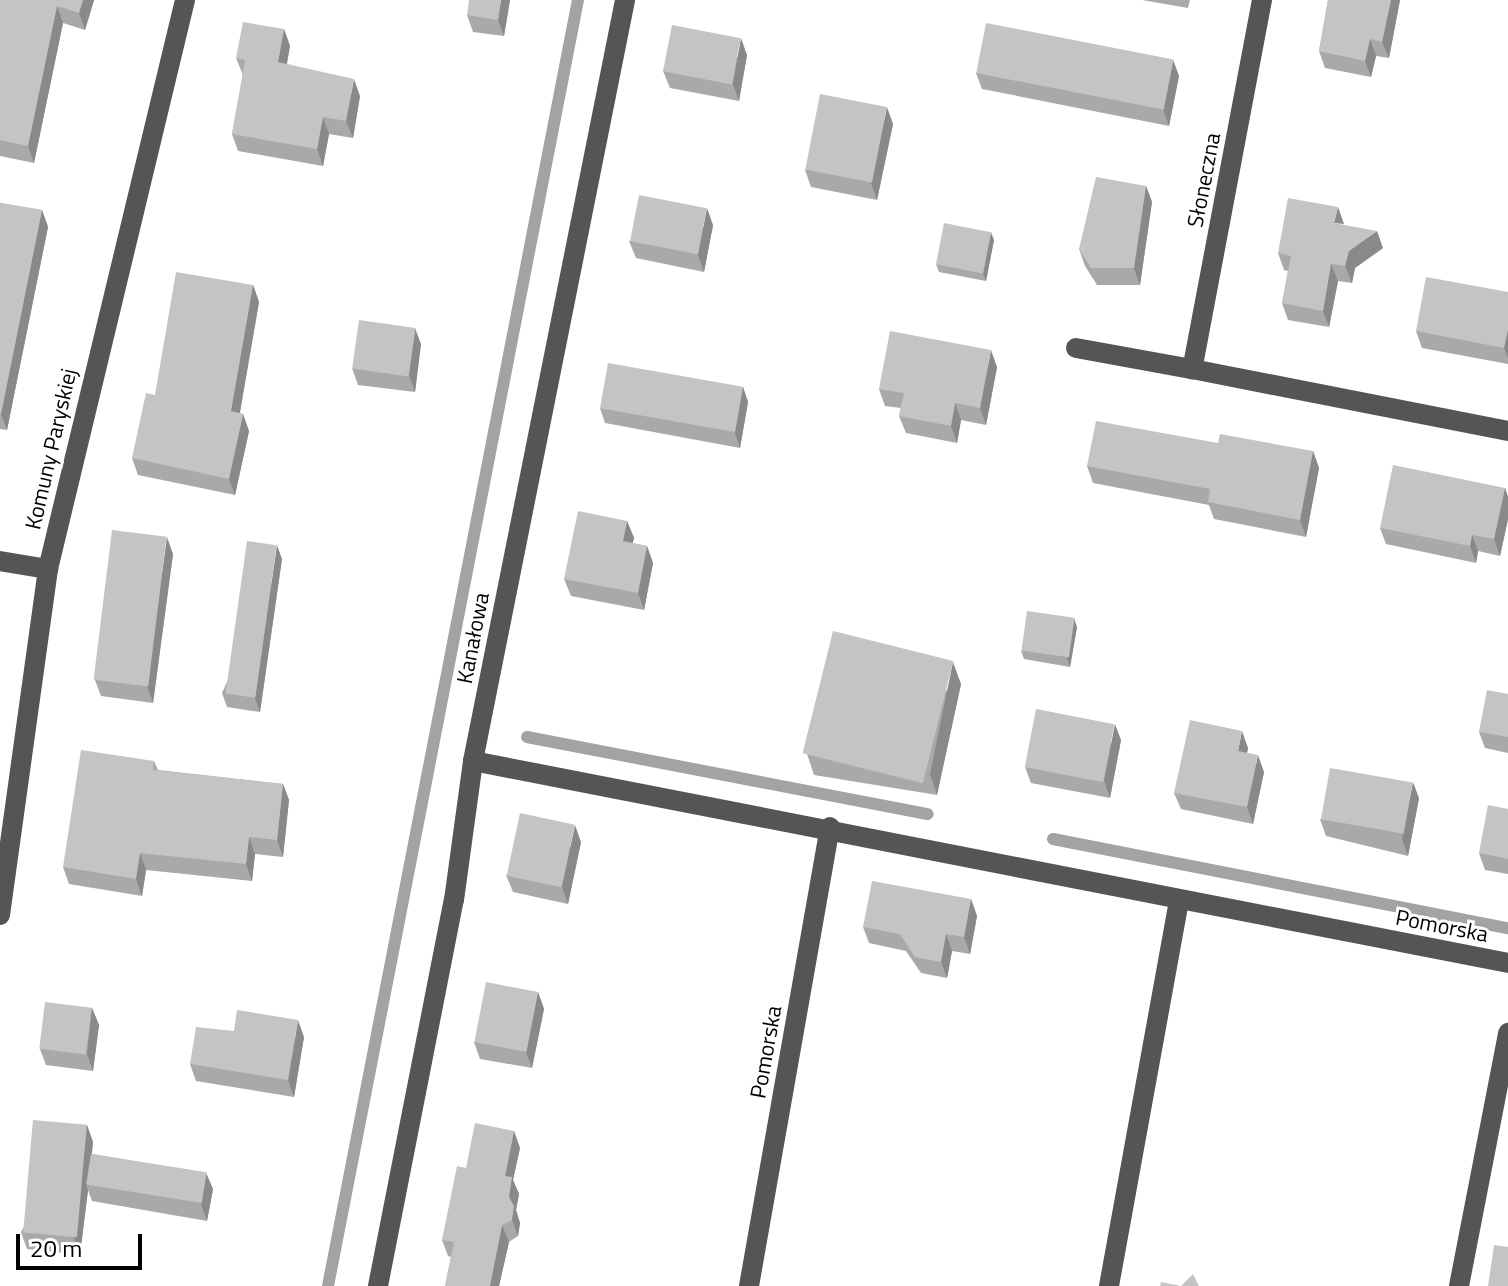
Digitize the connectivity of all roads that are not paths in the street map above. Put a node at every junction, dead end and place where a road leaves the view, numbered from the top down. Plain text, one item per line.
1 (185, 0) edge
2 (625, 0) edge
3 (1262, 0) edge
4 (1076, 348) dead end
5 (1192, 369) junction
6 (1508, 431) edge
7 (0, 561) edge
8 (48, 569) junction
9 (473, 761) junction
10 (830, 827) junction
11 (1179, 899) junction
12 (0, 915) edge
13 (1508, 963) edge
14 (1508, 1033) edge
15 (378, 1286) edge
16 (749, 1286) edge
17 (1109, 1286) edge
18 (1459, 1286) edge

1 - 8 street, Komuny Paryskiej
2 - 9 street, Kanałowa
3 - 5 street, Słoneczna
4 - 5 street
5 - 6 street
7 - 8 street
8 - 12 street, Komuny Paryskiej
9 - 10 street, Pomorska
9 - 15 street, Kanałowa
10 - 11 street, Pomorska
10 - 16 street, Pomorska
11 - 13 street, Pomorska
11 - 17 street
14 - 18 street

